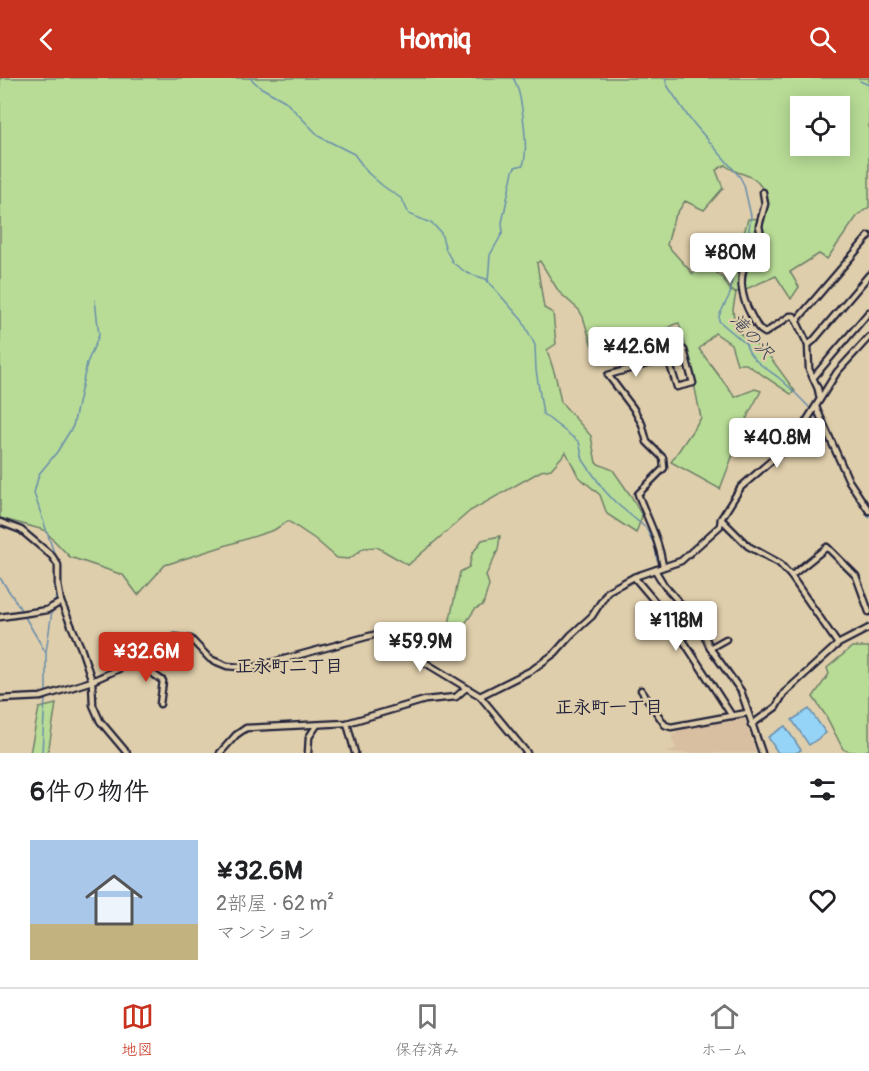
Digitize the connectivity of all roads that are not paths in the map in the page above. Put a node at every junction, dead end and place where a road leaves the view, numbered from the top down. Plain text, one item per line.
1 (763, 192) dead end
2 (869, 236) edge
3 (869, 275) edge
4 (869, 312) edge
5 (797, 320) junction
6 (869, 337) edge
7 (808, 345) junction
8 (668, 358) junction
9 (813, 378) junction
10 (820, 399) junction
11 (816, 407) junction
12 (869, 511) edge
13 (721, 519) junction
14 (0, 522) edge
15 (663, 566) junction
16 (655, 570) junction
17 (791, 576) junction
18 (634, 577) junction
19 (61, 602) junction
20 (869, 612) edge
21 (0, 616) edge
22 (869, 628) edge
23 (726, 639) dead end
24 (838, 644) junction
25 (710, 648) junction
26 (135, 661) junction
27 (92, 681) junction
28 (466, 688) junction
29 (641, 690) dead end
30 (480, 696) junction
31 (0, 699) edge
32 (160, 704) dead end
33 (747, 713) junction
34 (732, 716) junction
35 (347, 723) junction
36 (317, 725) junction
37 (751, 725) junction
38 (127, 753) edge
39 (220, 753) edge
40 (308, 753) edge
41 (356, 753) edge
42 (527, 753) edge
43 (762, 753) edge

1 - 5 street
2 - 5 street
3 - 7 street
4 - 9 street
5 - 7 street
6 - 10 street
7 - 9 street
8 - 8 street
8 - 15 street
9 - 10 street
10 - 11 street
11 - 12 street
11 - 13 street
13 - 15 street
13 - 17 street
14 - 19 street
15 - 16 street
16 - 18 street
16 - 25 street
17 - 20 street
17 - 24 street
18 - 30 street
18 - 34 street
19 - 21 street
19 - 27 street
22 - 24 street
23 - 25 street
24 - 37 street
25 - 33 street
26 - 27 street
26 - 28 street
26 - 32 street
27 - 31 street
27 - 38 street
28 - 30 street
28 - 35 street
29 - 34 street
30 - 42 street
33 - 34 street
33 - 37 street
35 - 36 street
35 - 41 street
36 - 39 street
36 - 40 street
37 - 43 street

